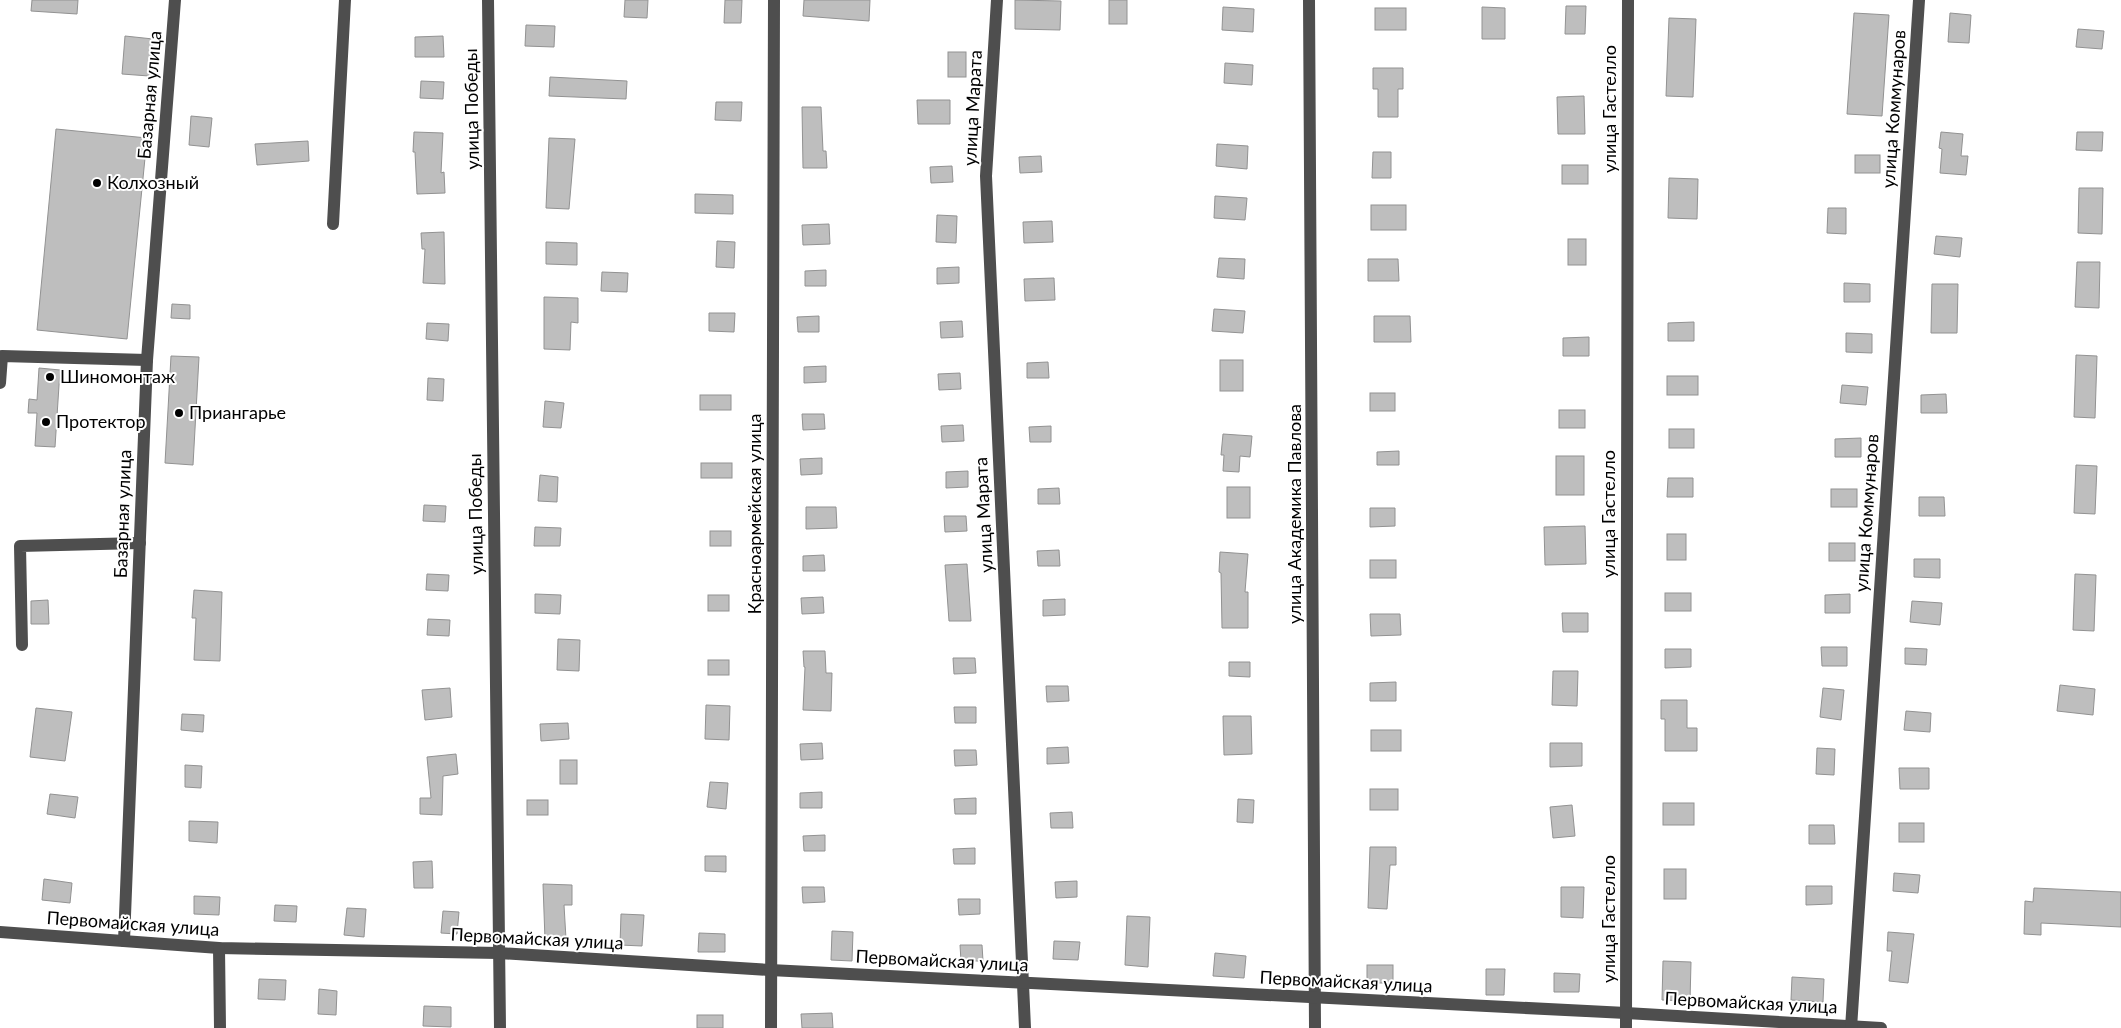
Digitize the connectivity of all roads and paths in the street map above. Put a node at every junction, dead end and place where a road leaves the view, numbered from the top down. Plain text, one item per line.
1 (176, 0) edge
2 (345, 0) edge
3 (488, 0) edge
4 (774, 0) edge
5 (996, 0) edge
6 (1310, 0) edge
7 (1628, 0) edge
8 (1919, 0) edge
9 (333, 224) dead end
10 (147, 360) junction
11 (0, 384) edge
12 (140, 543) junction
13 (22, 645) dead end
14 (0, 932) edge
15 (124, 941) junction
16 (219, 948) junction
17 (499, 953) junction
18 (770, 970) junction
19 (1024, 983) junction
20 (1315, 998) junction
21 (1626, 1013) junction
22 (1851, 1027) edge
23 (220, 1028) edge
24 (500, 1028) edge
25 (771, 1028) edge
26 (1026, 1028) edge
27 (1315, 1028) edge
28 (1626, 1028) edge
29 (1881, 1028) edge

1 - 10 street, Базарная улица
2 - 9 street
3 - 17 street, улица Победы
4 - 18 street, Красноармейская улица
5 - 19 street, улица Марата
6 - 20 street, улица Академика Павлова
7 - 21 street, улица Гастелло
8 - 22 street, улица Коммунаров
10 - 11 street
10 - 12 street, Базарная улица
12 - 13 street
12 - 15 street, Базарная улица
14 - 15 street, Первомайская улица
15 - 16 street, Первомайская улица
16 - 17 street, Первомайская улица
16 - 23 street
17 - 18 street, Первомайская улица
17 - 24 street, улица Победы
18 - 19 street, Первомайская улица
18 - 25 street, Красноармейская улица
19 - 20 street, Первомайская улица
19 - 26 street, улица Марата
20 - 21 street, Первомайская улица
20 - 27 street, улица Академика Павлова
21 - 22 street, Первомайская улица
21 - 28 street, улица Гастелло
22 - 29 street, Первомайская улица

